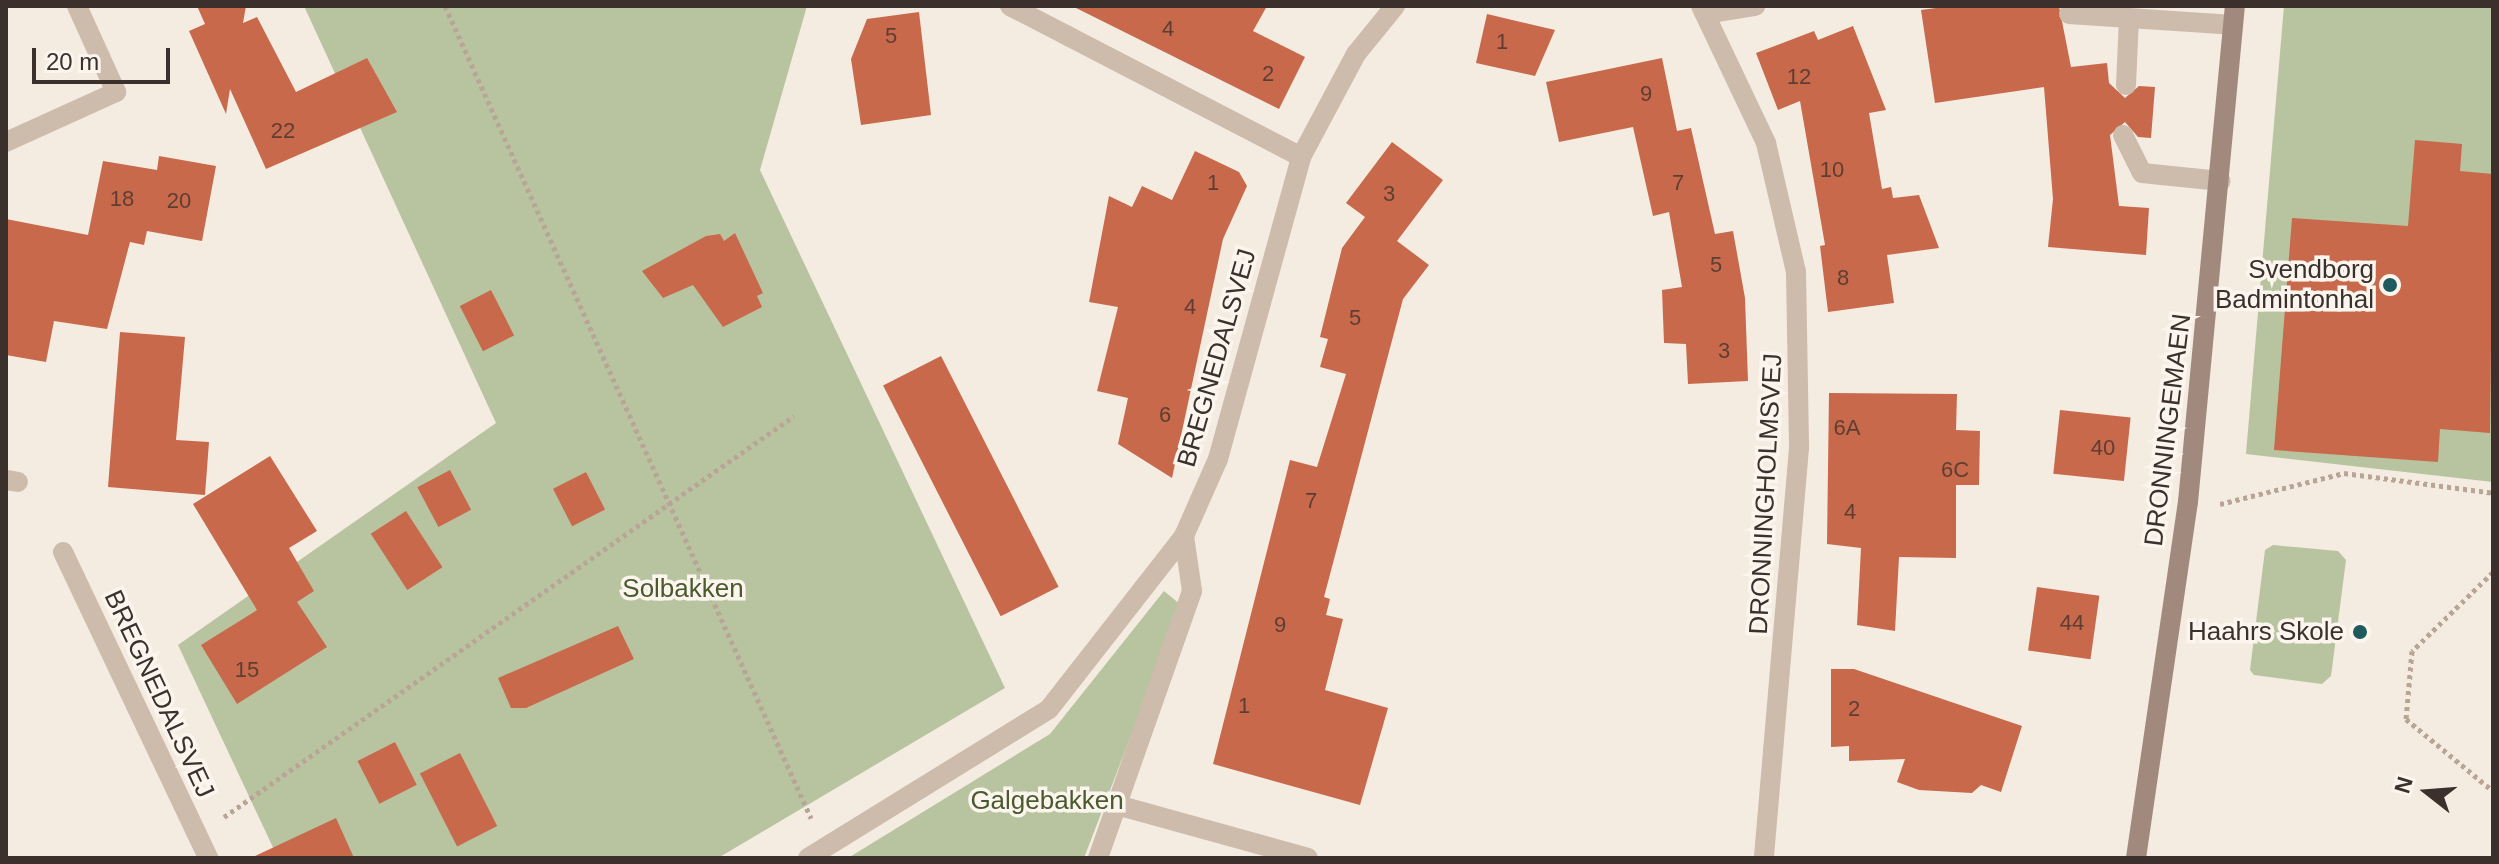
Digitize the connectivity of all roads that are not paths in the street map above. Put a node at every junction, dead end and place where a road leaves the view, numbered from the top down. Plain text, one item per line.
1 (77, 6) edge
2 (1010, 6) edge
3 (1395, 6) edge
4 (1755, 6) edge
5 (1704, 10) edge
6 (2069, 14) dead end
7 (2234, 16) edge
8 (2129, 18) junction
9 (2126, 85) dead end
10 (2123, 135) dead end
11 (6, 142) edge
12 (1301, 157) junction
13 (2221, 181) junction
14 (1184, 536) junction
15 (63, 552) dead end
16 (1117, 805) junction
17 (816, 853) edge
18 (208, 858) edge
19 (1098, 858) edge
20 (1308, 858) edge
21 (1764, 858) edge
22 (2136, 858) edge

1 - 11 street
2 - 12 street
3 - 12 street, BREGNEDALSVEJ
4 - 5 street
5 - 21 street, DRONNINGHOLMSVEJ
6 - 8 street
7 - 8 street
7 - 13 street, DRONNINGEMAEN
8 - 9 street
10 - 13 street
12 - 14 street, BREGNEDALSVEJ
13 - 22 street, DRONNINGEMAEN
14 - 16 street
14 - 17 street, BREGNEDALSVEJ
15 - 18 street, BREGNEDALSVEJ
16 - 19 street
16 - 20 street

